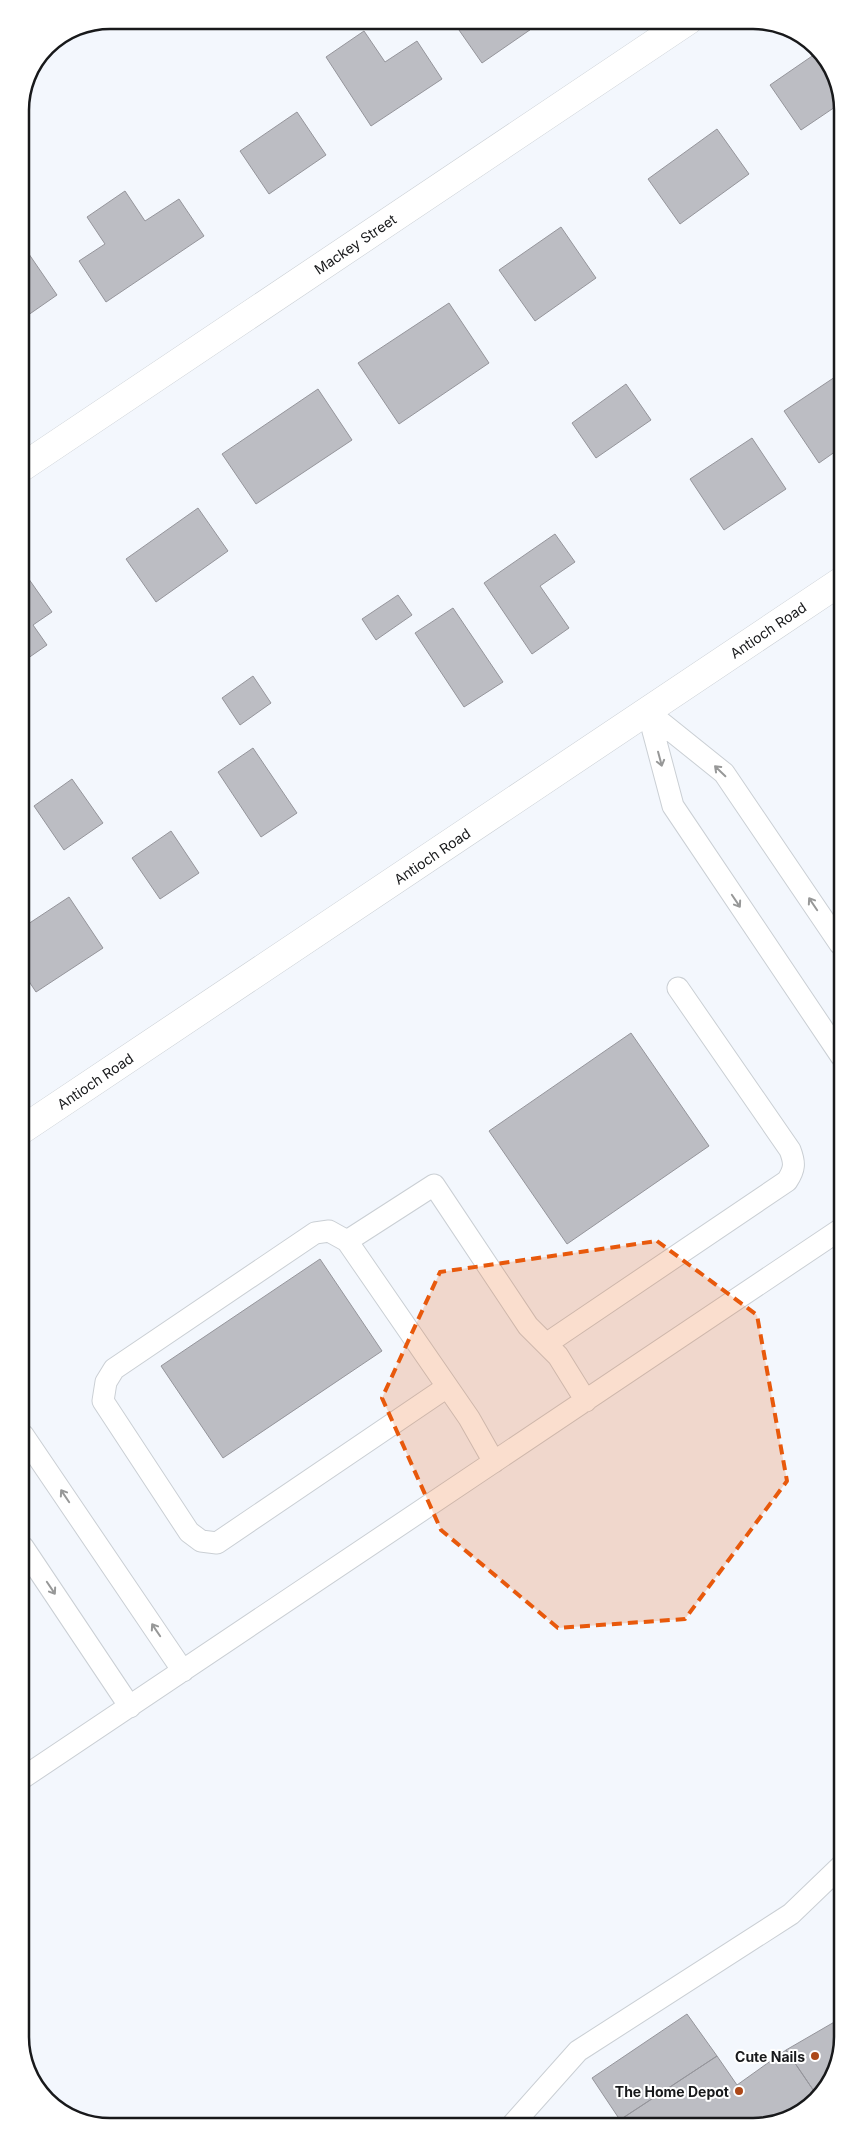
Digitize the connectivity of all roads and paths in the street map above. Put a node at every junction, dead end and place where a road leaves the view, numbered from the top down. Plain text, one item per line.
1 (676, 29) edge
2 (29, 463) edge
3 (834, 586) edge
4 (648, 712) junction
5 (834, 935) edge
6 (678, 988) dead end
7 (834, 1046) edge
8 (29, 1124) edge
9 (834, 1234) edge
10 (347, 1241) junction
11 (546, 1344) junction
12 (447, 1387) junction
13 (586, 1400) junction
14 (29, 1444) edge
15 (494, 1462) junction
16 (29, 1556) edge
17 (183, 1671) junction
18 (130, 1707) junction
19 (29, 1774) edge
20 (834, 1873) edge
21 (518, 2118) edge

1 - 2 main road, Mackey Street
3 - 4 main road, Antioch Road
5 -> 4 lane
4 -> 7 lane
4 - 8 main road, Antioch Road
6 - 11 lane
9 - 13 lane
10 - 11 lane
10 - 12 lane
10 - 12 lane
11 - 13 lane
12 - 15 lane
13 - 15 lane
17 -> 14 lane
15 - 17 lane
16 -> 18 lane
17 - 18 lane
18 - 19 lane
20 - 21 lane

